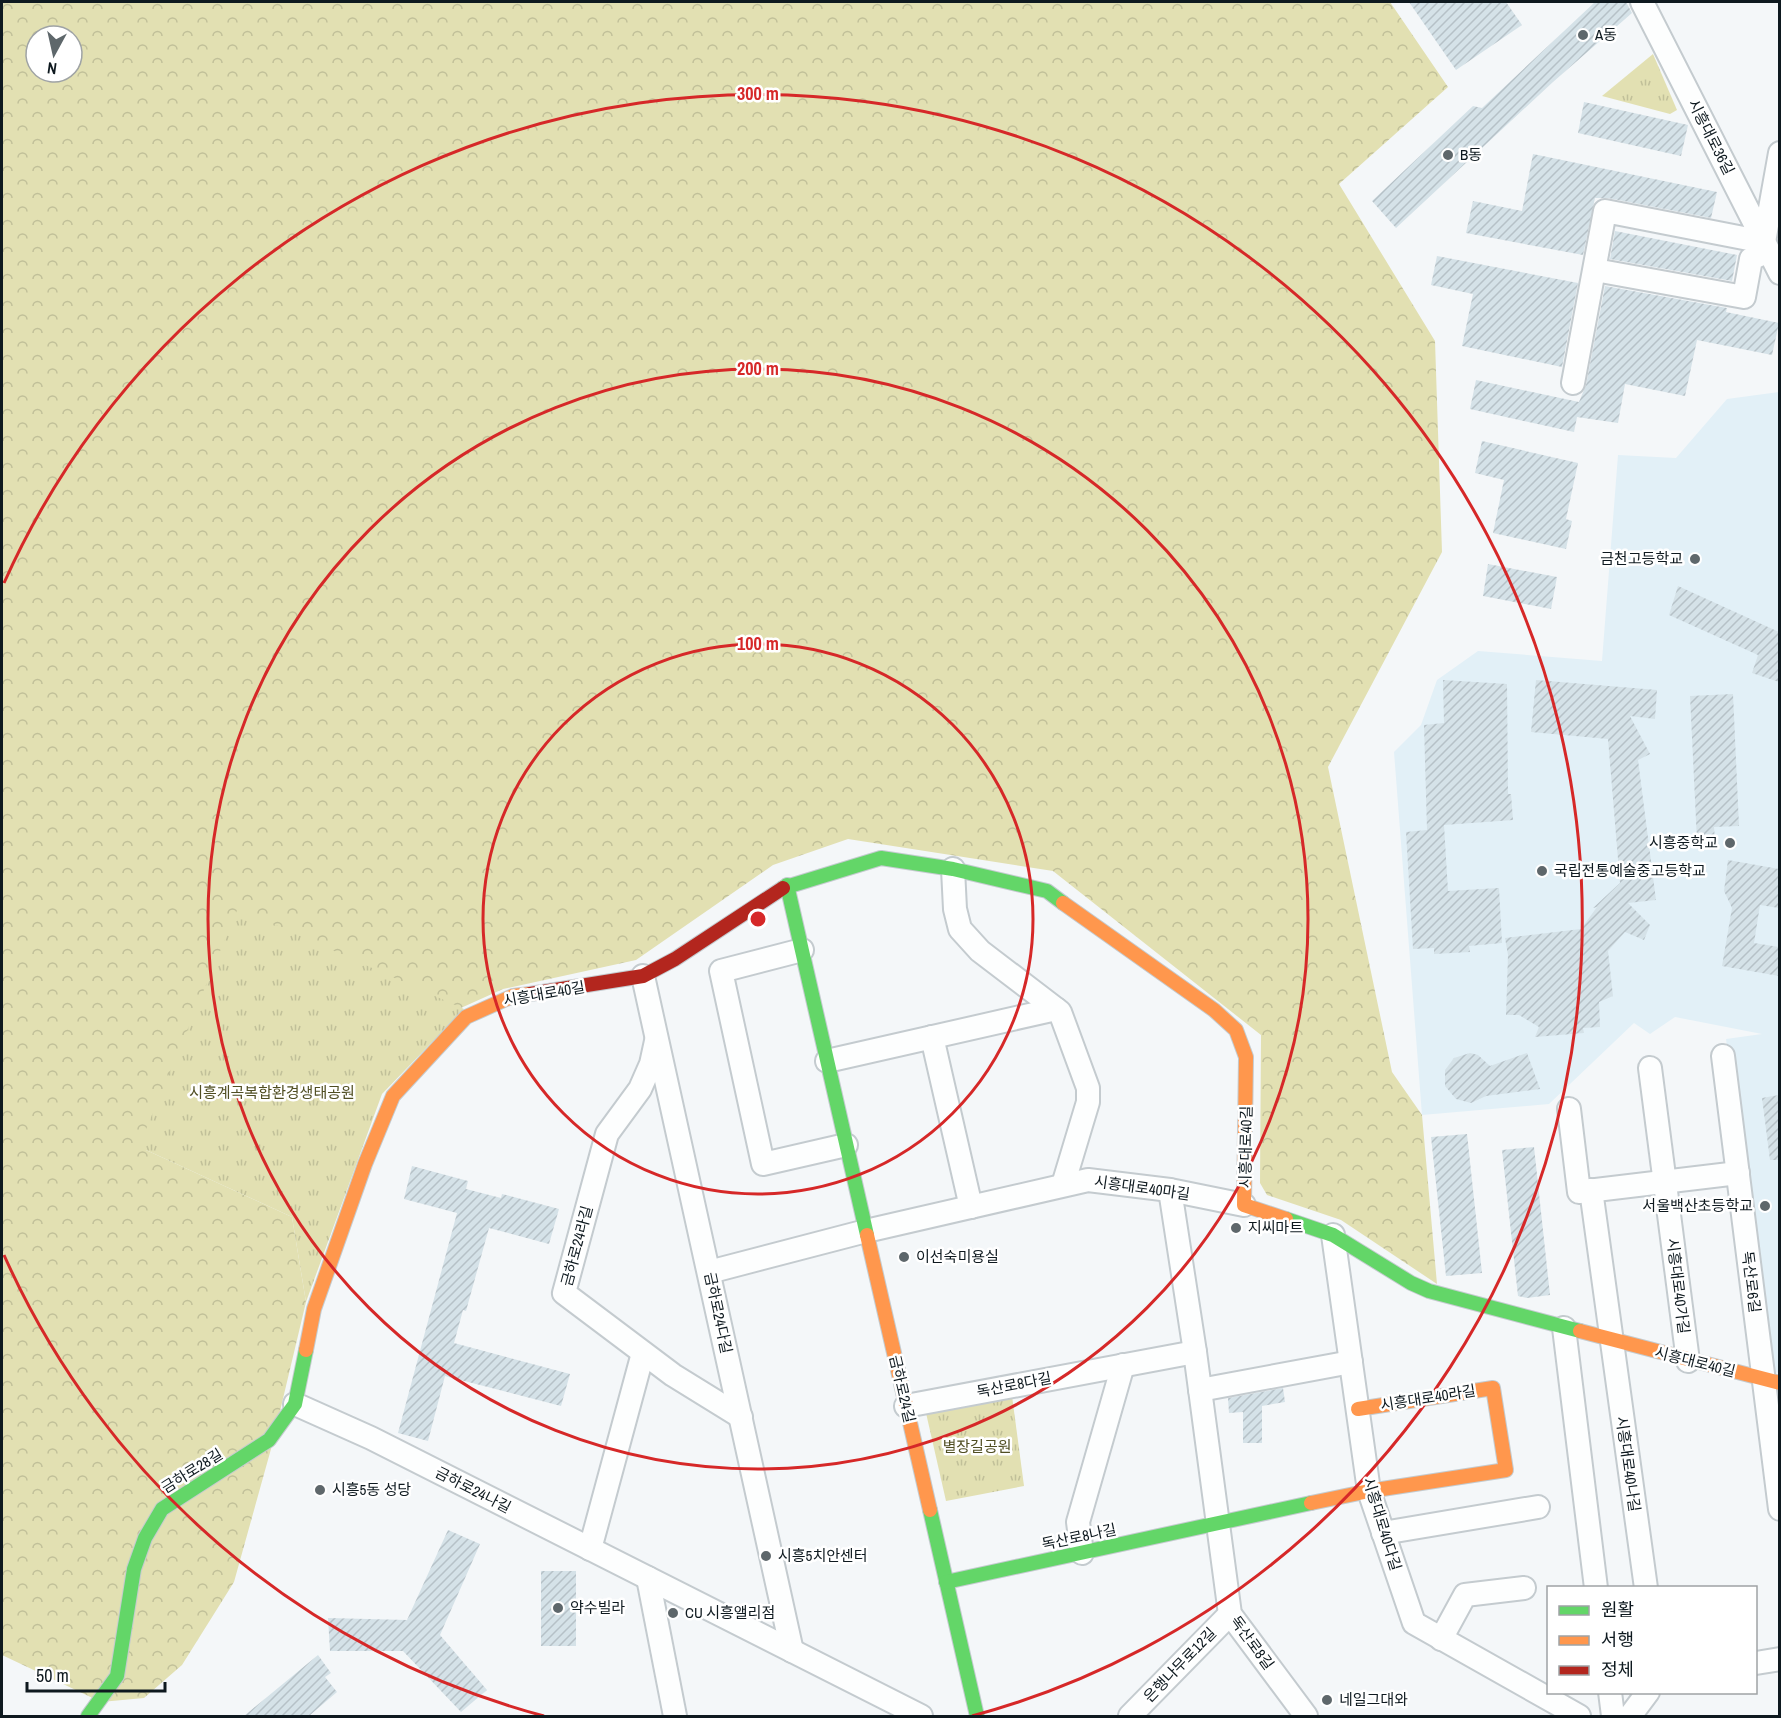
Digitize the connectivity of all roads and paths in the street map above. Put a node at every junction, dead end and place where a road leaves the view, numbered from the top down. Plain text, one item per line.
1 (1642, 2) edge
2 (1779, 153) edge
3 (1766, 246) junction
4 (1595, 270) junction
5 (1779, 273) edge
6 (1573, 383) dead end
7 (953, 869) junction
8 (787, 885) junction
9 (802, 950) junction
10 (643, 976) junction
11 (1056, 1009) junction
12 (657, 1036) junction
13 (932, 1037) junction
14 (1723, 1056) dead end
15 (827, 1062) junction
16 (1650, 1068) dead end
17 (1569, 1108) dead end
18 (846, 1145) junction
19 (1738, 1173) junction
20 (1664, 1182) junction
21 (1063, 1185) junction
22 (1170, 1190) junction
23 (1591, 1190) junction
24 (1244, 1205) junction
25 (971, 1207) junction
26 (866, 1231) junction
27 (1333, 1235) junction
28 (709, 1272) junction
29 (1564, 1328) junction
30 (1610, 1340) junction
31 (1195, 1352) junction
32 (643, 1353) junction
33 (1688, 1361) junction
34 (1351, 1362) junction
35 (1123, 1365) junction
36 (1771, 1381) edge
37 (1200, 1390) junction
38 (295, 1404) junction
39 (906, 1406) junction
40 (1358, 1409) junction
41 (741, 1417) junction
42 (1369, 1491) junction
43 (1538, 1507) dead end
44 (1779, 1509) edge
45 (1218, 1524) junction
46 (1383, 1533) junction
47 (590, 1549) junction
48 (1082, 1553) junction
49 (648, 1578) junction
50 (946, 1582) junction
51 (1596, 1586) edge
52 (1646, 1586) edge
53 (1524, 1588) dead end
54 (1230, 1614) junction
55 (1441, 1639) junction
56 (792, 1651) junction
57 (1779, 1659) edge
58 (1757, 1663) edge
59 (1612, 1694) edge
60 (1646, 1694) edge
61 (1629, 1715) edge
62 (88, 1716) edge
63 (675, 1716) edge
64 (921, 1716) edge
65 (977, 1716) edge
66 (1130, 1716) edge
67 (1306, 1716) edge
68 (1579, 1716) edge

1 - 3 street, 시흥대로36길
2 - 3 street
3 - 4 street
3 - 4 street
3 - 5 street, 시흥대로36길
4 - 6 street
7 - 8 street, 시흥대로40길
7 - 11 street
7 - 24 street, 시흥대로40길
8 - 9 street, 금하로24길
8 - 10 street, 시흥대로40길
9 - 15 street, 금하로24길
9 - 18 street
10 - 12 street, 금하로24다길
10 - 38 street, 시흥대로40길
11 - 13 street
11 - 21 street
12 - 28 street, 금하로24다길
12 - 32 street, 금하로24라길
13 - 15 street
13 - 25 street
14 - 19 street, 독산로6길
15 - 18 street, 금하로24길
16 - 20 street, 시흥대로40가길
17 - 23 street
18 - 26 street, 금하로24길
19 - 20 street
19 - 36 street, 독산로6길
20 - 23 street
20 - 33 street, 시흥대로40가길
21 - 22 street, 시흥대로40마길
21 - 25 street, 시흥대로40마길
22 - 24 street, 시흥대로40마길
22 - 31 street, 독산로8길
23 - 30 street
24 - 27 street, 시흥대로40길
25 - 26 street, 시흥대로40마길
26 - 28 street, 시흥대로40마길
26 - 39 street, 금하로24길
27 - 29 street, 시흥대로40길
27 - 34 street, 시흥대로40다길
28 - 41 street, 금하로24다길
29 - 30 street, 시흥대로40길
29 - 51 street
30 - 33 street, 시흥대로40길
30 - 52 street, 시흥대로40나길
31 - 35 street, 독산로8다길
31 - 37 street, 독산로8길
32 - 41 street, 금하로24라길
32 - 47 street
33 - 36 street, 시흥대로40길
34 - 37 street
34 - 40 street, 시흥대로40다길
35 - 39 street, 독산로8다길
35 - 48 street
36 - 44 street, 독산로6길
37 - 45 street, 독산로8길
38 - 47 street, 금하로24나길
38 - 62 street, 금하로28길
39 - 50 street, 금하로24길
40 - 42 street, 시흥대로40다길
40 - 42 street, 시흥대로40라길
41 - 56 street, 금하로24다길
42 - 45 street
42 - 46 street, 시흥대로40다길
43 - 46 street
45 - 48 street, 독산로8나길
45 - 54 street, 독산로8길
46 - 55 street, 시흥대로40다길
47 - 49 street, 금하로24나길
48 - 50 street, 독산로8나길
49 - 56 street, 금하로24나길
49 - 63 street
50 - 65 street, 금하로24길
53 - 55 street
54 - 66 street, 은행나무로12길
54 - 67 street, 독산로8길
55 - 68 street, 시흥대로40다길
56 - 64 street, 금하로24나길
57 - 58 street
59 - 61 street
60 - 61 street

